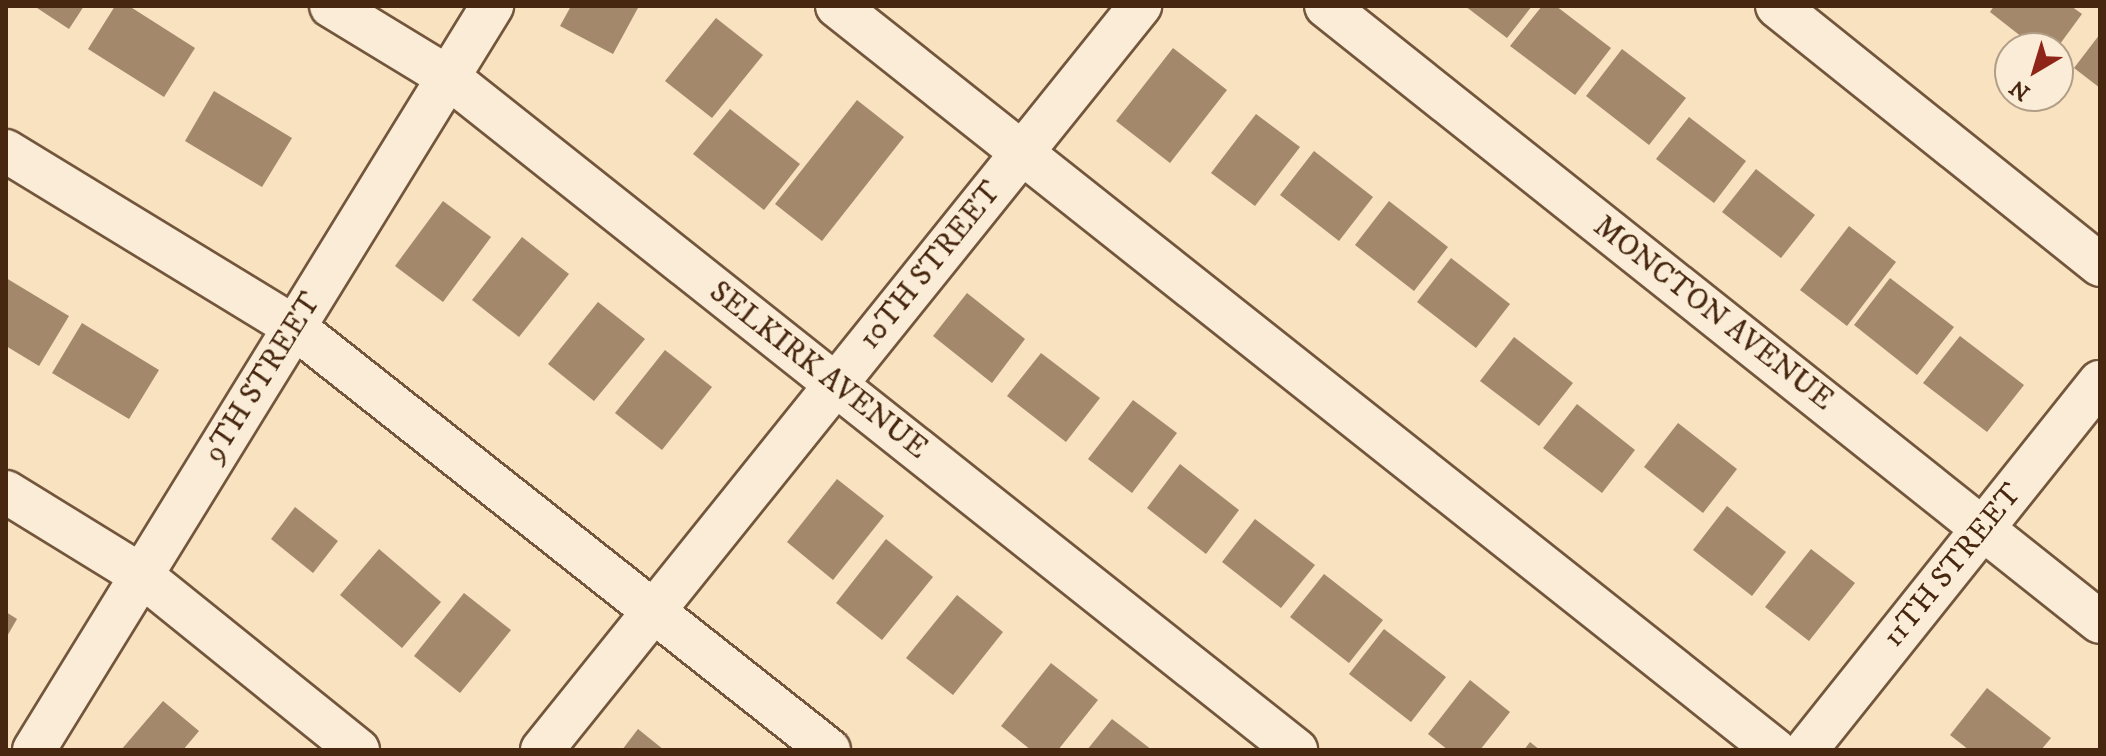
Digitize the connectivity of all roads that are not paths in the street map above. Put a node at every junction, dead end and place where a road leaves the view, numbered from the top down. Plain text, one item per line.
1 (331, 6) edge
2 (492, 6) edge
3 (837, 6) edge
4 (1140, 6) edge
5 (1326, 6) edge
6 (1777, 6) edge
7 (448, 77) junction
8 (6, 151) edge
9 (1022, 153) junction
10 (2100, 265) edge
11 (294, 327) junction
12 (2100, 382) edge
13 (836, 385) junction
14 (6, 492) edge
15 (1983, 529) junction
16 (141, 575) junction
17 (654, 611) junction
18 (2100, 622) edge
19 (34, 750) edge
20 (358, 750) edge
21 (542, 750) edge
22 (829, 750) edge
23 (1296, 750) edge
24 (1775, 750) edge
25 (1806, 750) edge

1 - 7 street, SELKIRK AVENUE
2 - 7 street, 9TH STREET
3 - 9 street
4 - 9 street, 10TH STREET
5 - 15 street, MONCTON AVENUE
6 - 10 street
7 - 11 street, 9TH STREET
7 - 13 street, SELKIRK AVENUE
8 - 11 street
9 - 13 street, 10TH STREET
9 - 24 street
11 - 16 street, 9TH STREET
11 - 17 street
12 - 15 street, 11TH STREET
13 - 17 street, 10TH STREET
13 - 23 street, SELKIRK AVENUE
14 - 16 street
15 - 18 street, MONCTON AVENUE
15 - 25 street, 11TH STREET
16 - 19 street, 9TH STREET
16 - 20 street
17 - 21 street, 10TH STREET
17 - 22 street

